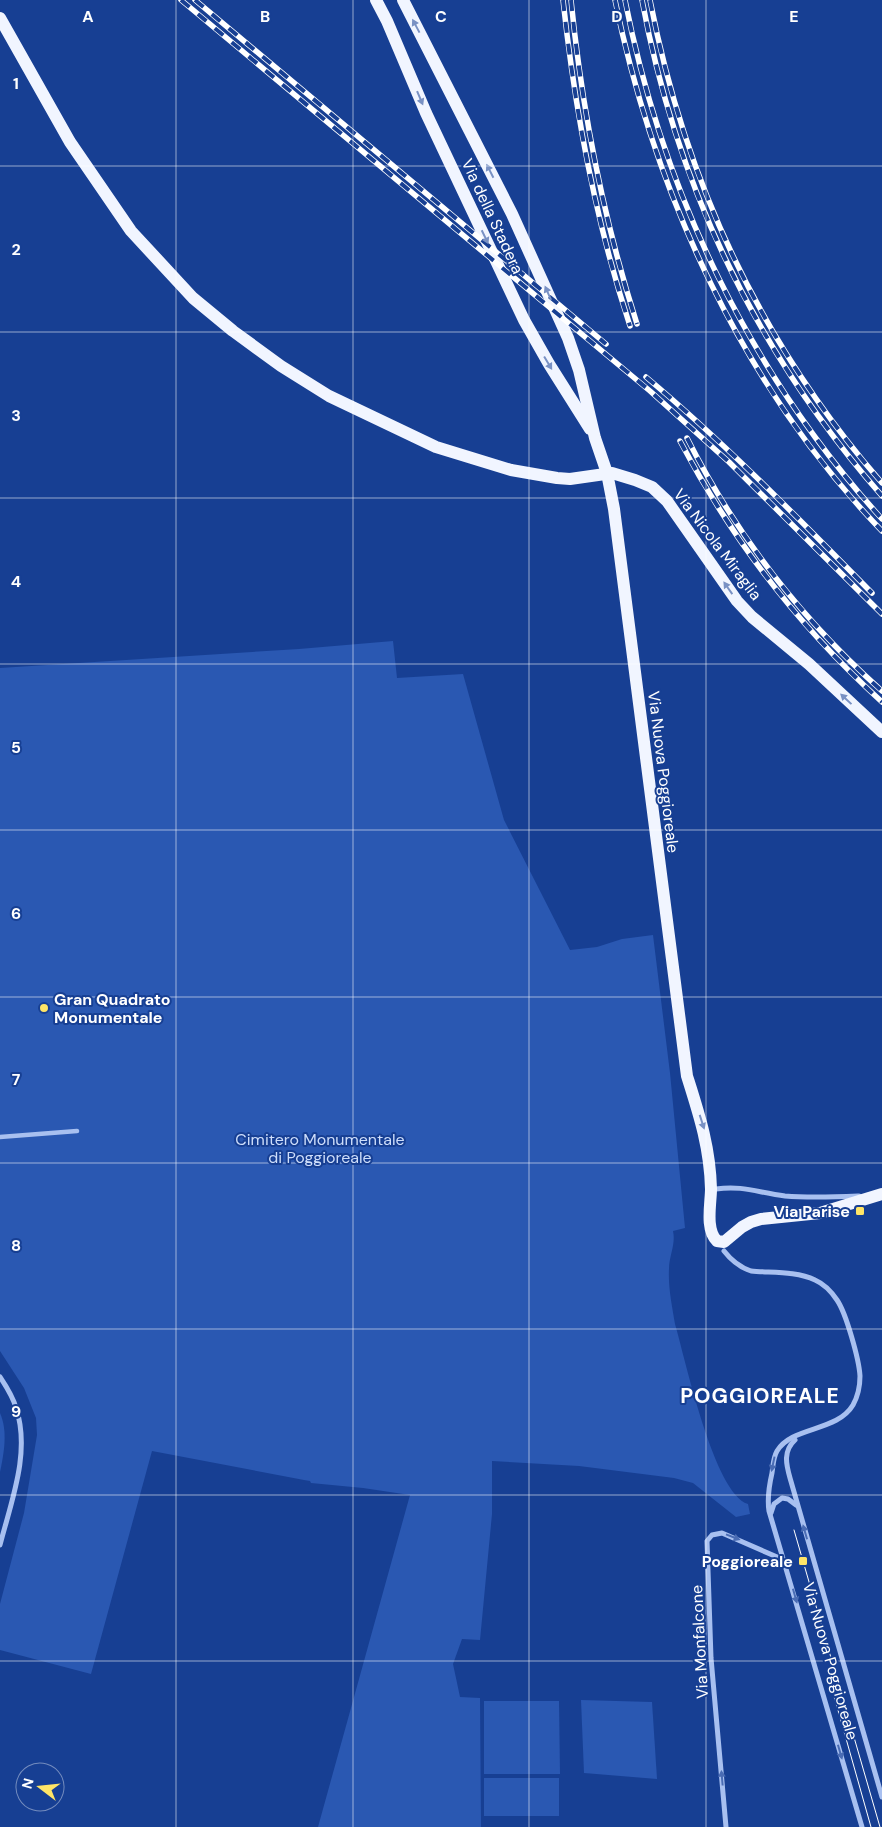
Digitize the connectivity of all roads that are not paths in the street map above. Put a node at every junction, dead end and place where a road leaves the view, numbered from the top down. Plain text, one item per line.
1 (376, 0) edge
2 (403, 0) edge
3 (0, 18) edge
4 (595, 438) junction
5 (608, 473) junction
6 (882, 732) edge
7 (77, 1131) dead end
8 (0, 1137) edge
9 (716, 1189) dead end
10 (878, 1195) edge
11 (724, 1251) dead end
12 (0, 1377) edge
13 (806, 1433) junction
14 (797, 1508) junction
15 (771, 1516) junction
16 (0, 1545) edge
17 (784, 1560) junction
18 (882, 1798) edge
19 (726, 1827) edge
20 (862, 1827) edge

1 -> 4 main road, Via della Stadera
4 -> 2 main road, Via della Stadera
3 - 5 main road
4 - 5 main road, Via della Stadera
6 -> 5 main road, Via Nicola Miraglia
5 -> 10 main road, Via Nuova Poggioreale
7 - 8 street
9 - 10 street
11 - 13 street, Via Nuova Poggioreale
12 - 16 street
13 - 14 street, Via Nuova Poggioreale
13 -> 15 street, Via Nuova Poggioreale
14 - 15 street
18 -> 14 street, Via Nuova Poggioreale
15 - 17 street, Via Nuova Poggioreale
19 -> 17 street, Via Monfalcone
17 -> 20 street, Via Nuova Poggioreale

